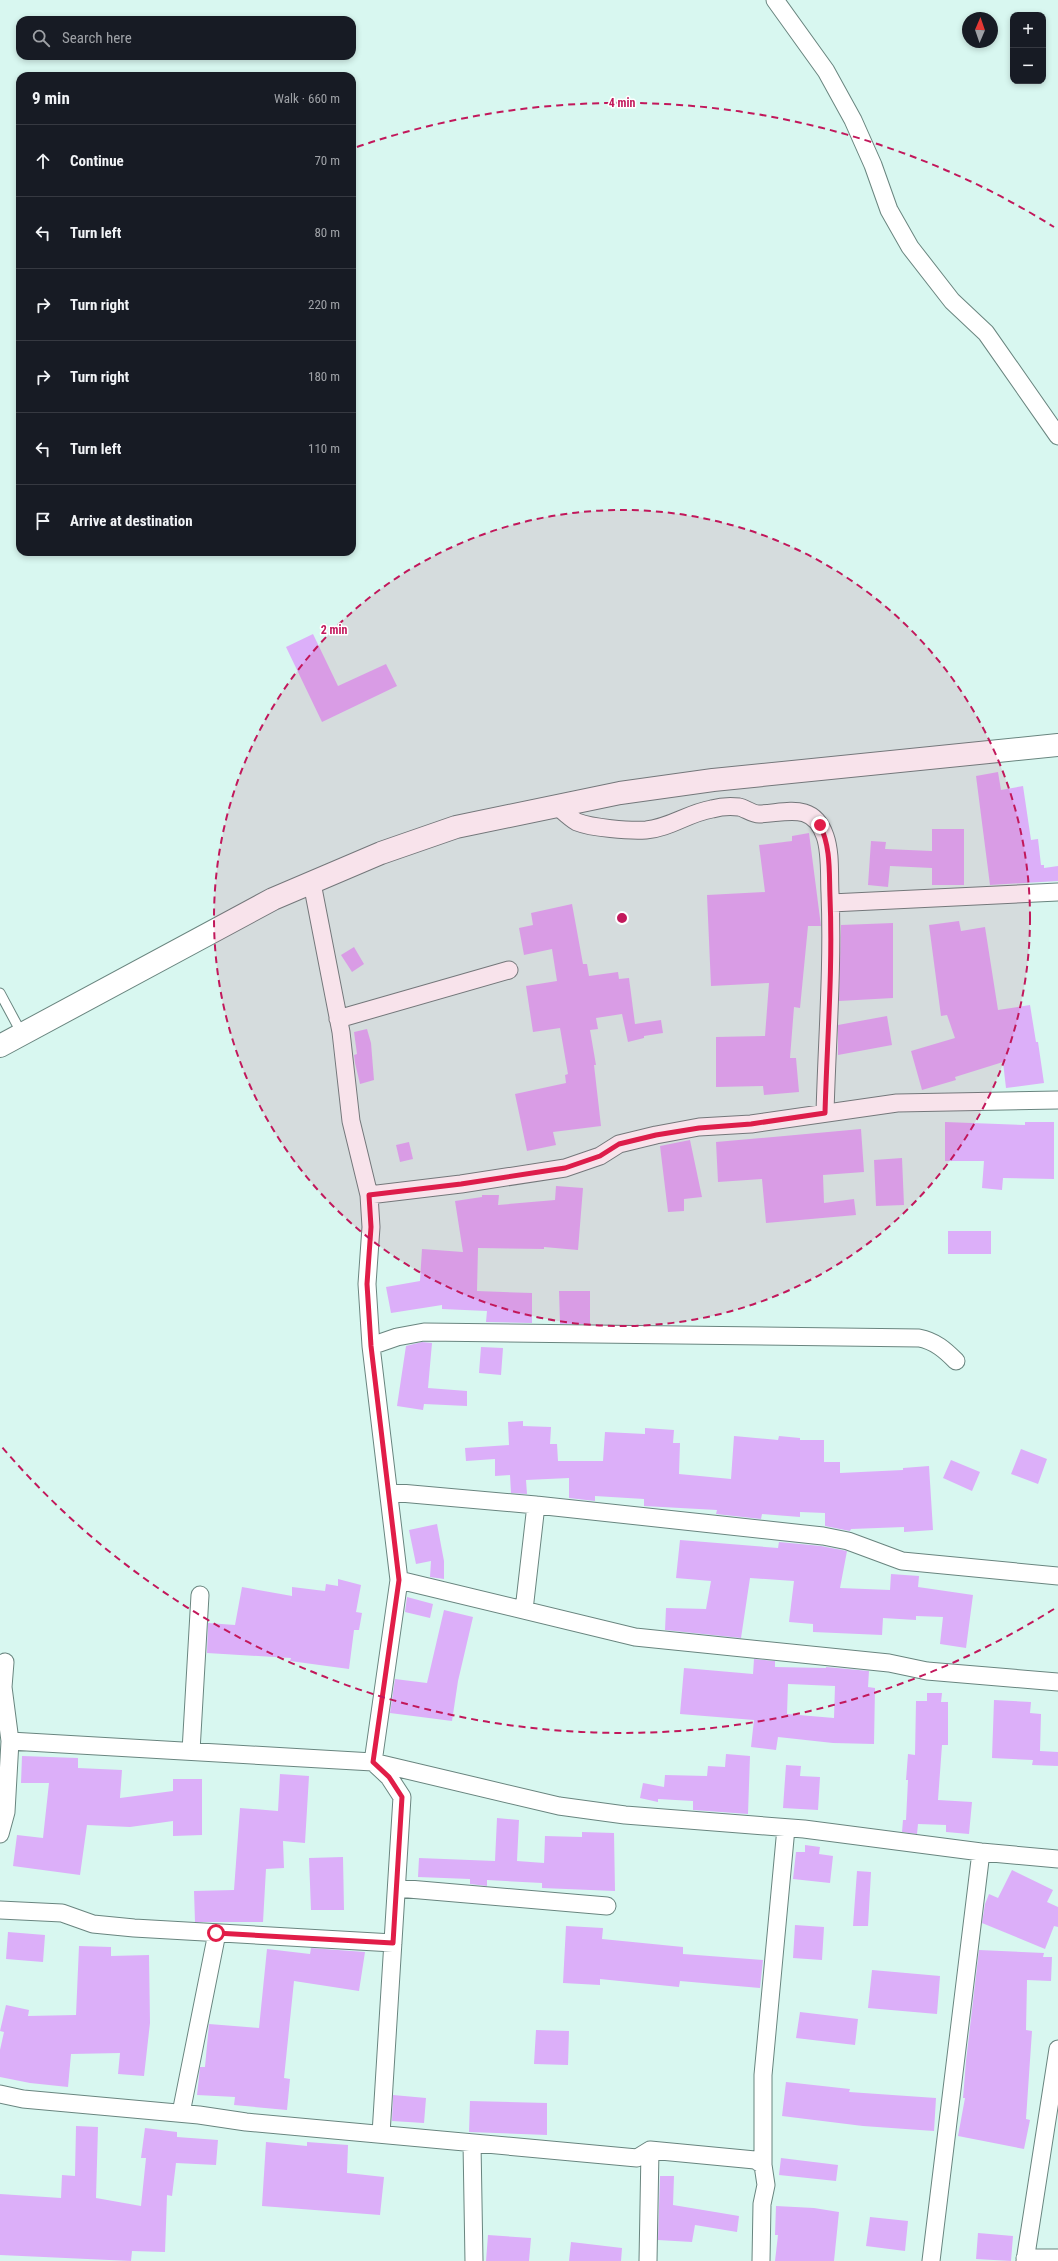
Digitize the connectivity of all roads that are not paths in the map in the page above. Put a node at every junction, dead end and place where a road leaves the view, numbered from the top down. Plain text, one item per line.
1 (775, 0) edge
2 (1058, 436) edge
3 (1058, 745) edge
4 (556, 805) junction
5 (312, 882) junction
6 (1058, 892) edge
7 (830, 903) junction
8 (509, 970) dead end
9 (0, 993) edge
10 (338, 1019) junction
11 (22, 1034) junction
12 (0, 1046) edge
13 (1058, 1100) edge
14 (825, 1113) junction
15 (369, 1195) junction
16 (371, 1346) junction
17 (956, 1361) dead end
18 (389, 1492) junction
19 (536, 1505) junction
20 (1058, 1576) edge
21 (399, 1580) junction
22 (200, 1595) dead end
23 (524, 1610) junction
24 (5, 1662) dead end
25 (1058, 1682) edge
26 (10, 1741) junction
27 (190, 1751) junction
28 (373, 1762) junction
29 (786, 1828) junction
30 (0, 1834) edge
31 (981, 1852) junction
32 (1058, 1859) edge
33 (397, 1888) junction
34 (607, 1906) dead end
35 (0, 1910) edge
36 (216, 1933) junction
37 (393, 1943) junction
38 (1058, 2049) edge
39 (1055, 2076) edge
40 (0, 2094) edge
41 (181, 2113) junction
42 (381, 2134) junction
43 (472, 2142) junction
44 (650, 2150) junction
45 (763, 2165) junction
46 (1058, 2258) edge
47 (1025, 2260) edge
48 (474, 2261) edge
49 (648, 2261) edge
50 (761, 2261) edge
51 (931, 2261) edge

1 - 2 street
3 - 4 main road
4 - 5 main road
4 - 7 street
5 - 10 street
5 - 11 main road
6 - 7 street
7 - 14 street
8 - 10 street
9 - 11 lane
10 - 15 street
11 - 12 main road
13 - 14 street
14 - 15 street
15 - 16 street
16 - 17 street
16 - 18 street
18 - 19 street
18 - 21 street
19 - 20 street
19 - 23 street
21 - 23 street
21 - 28 street
22 - 27 street
23 - 25 street
24 - 26 street
26 - 27 street
26 - 30 street
27 - 28 street
28 - 29 street
28 - 33 street
29 - 31 street
29 - 45 street
31 - 32 street
31 - 51 street
33 - 34 street
33 - 37 street
35 - 36 street
36 - 37 street
36 - 41 street
37 - 42 street
38 - 39 street
39 - 47 street
40 - 41 street
41 - 42 street
42 - 43 street
43 - 44 street
43 - 48 street
44 - 45 street
44 - 49 street
45 - 50 street
46 - 47 street

